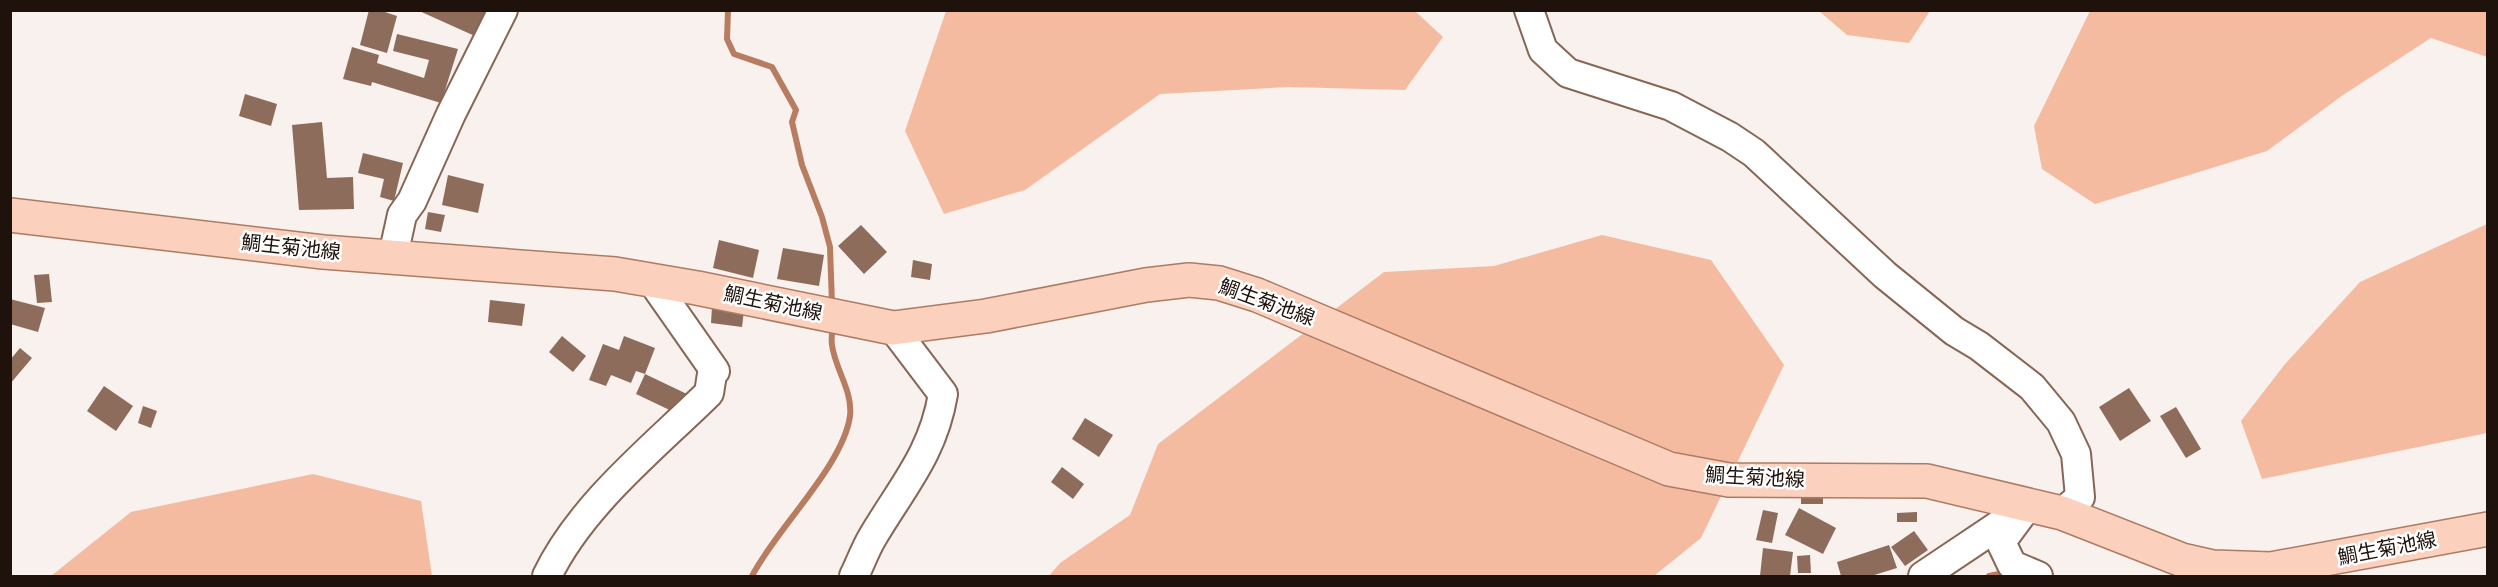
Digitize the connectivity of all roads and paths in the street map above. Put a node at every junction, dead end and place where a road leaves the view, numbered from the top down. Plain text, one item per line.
1 (503, 10) edge
2 (1529, 10) edge
3 (10, 214) edge
4 (393, 256) junction
5 (652, 281) junction
6 (893, 328) junction
7 (2029, 505) junction
8 (2062, 513) junction
9 (2487, 529) edge
10 (547, 576) edge
11 (854, 576) edge
12 (1923, 576) edge
13 (2038, 576) edge

1 - 4 street
2 - 8 street
3 - 4 main road, 鯛生菊池線
4 - 5 main road, 鯛生菊池線
5 - 6 main road, 鯛生菊池線
5 - 10 street
6 - 7 main road, 鯛生菊池線
6 - 11 street
7 - 8 main road, 鯛生菊池線
7 - 12 street
7 - 13 street
8 - 9 main road, 鯛生菊池線

